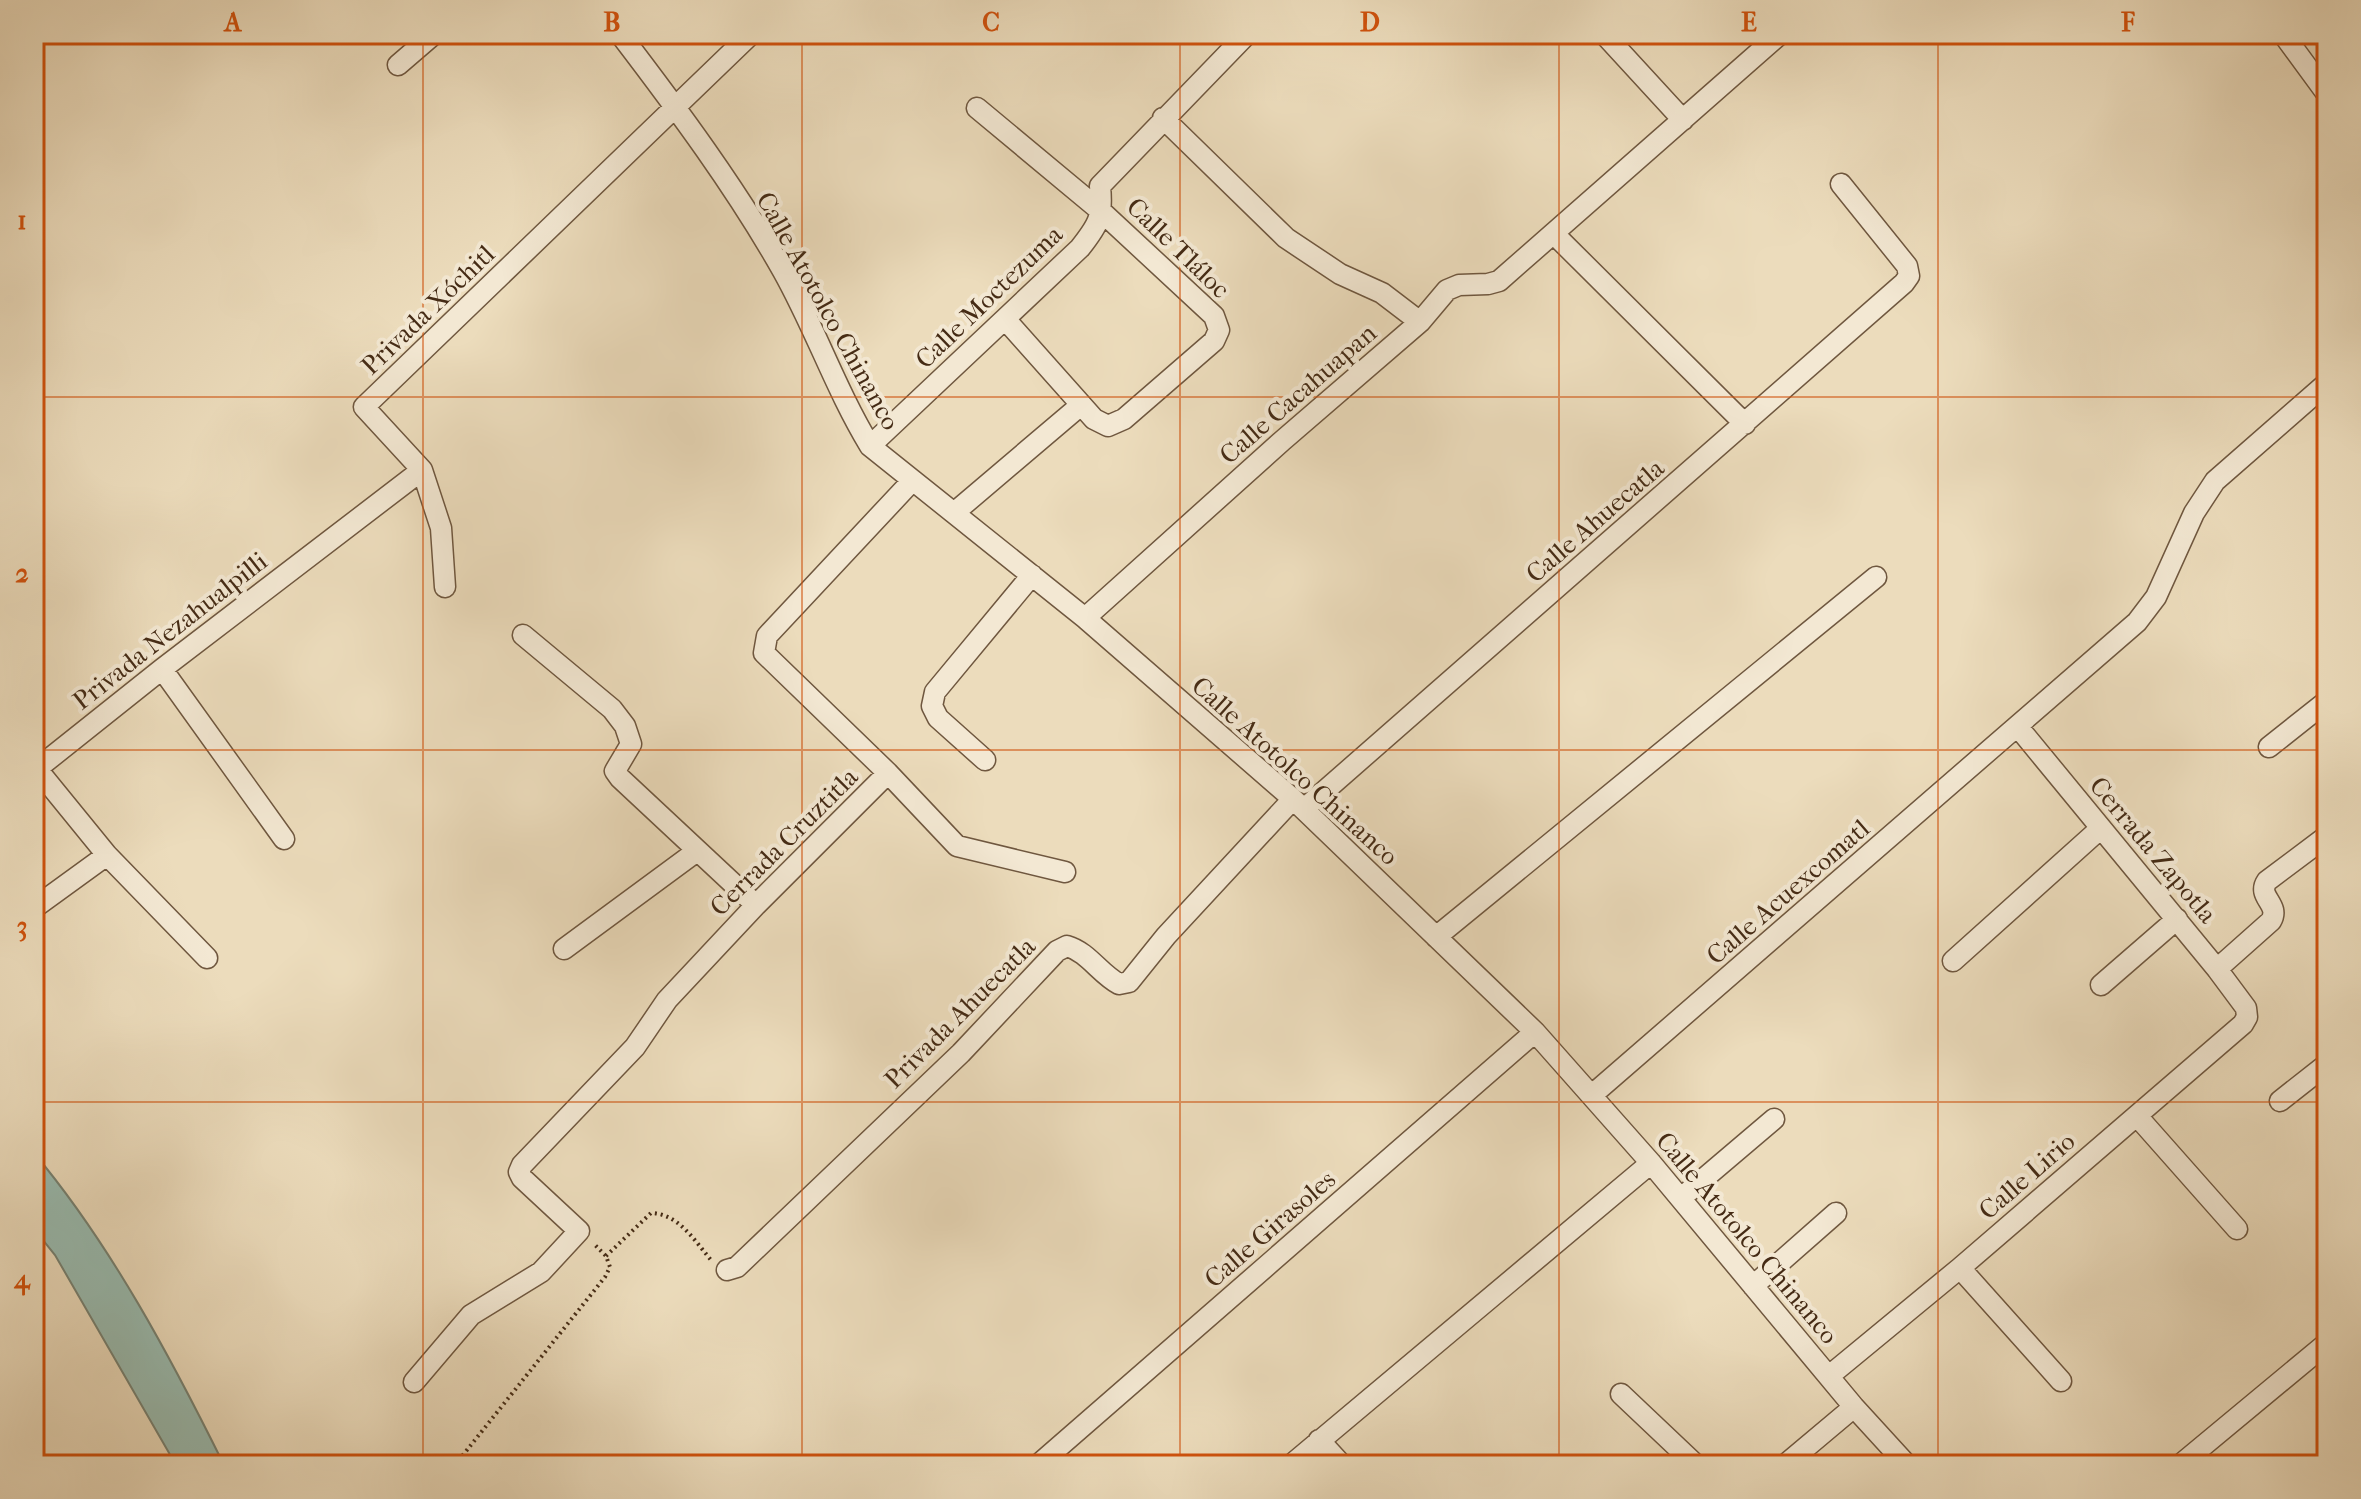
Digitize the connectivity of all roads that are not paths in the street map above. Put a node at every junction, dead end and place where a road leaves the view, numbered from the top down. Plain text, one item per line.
1 (434, 34) edge
2 (620, 34) edge
3 (751, 34) edge
4 (1247, 34) edge
5 (1604, 34) edge
6 (1780, 34) edge
7 (2283, 34) edge
8 (398, 65) dead end
9 (2327, 94) edge
10 (676, 107) junction
11 (977, 108) dead end
12 (1163, 118) junction
13 (1683, 120) junction
14 (1841, 184) dead end
15 (1102, 212) junction
16 (1554, 234) junction
17 (1005, 319) junction
18 (1420, 322) junction
19 (2327, 383) edge
20 (1081, 405) junction
21 (1745, 424) junction
22 (870, 446) junction
23 (422, 470) junction
24 (912, 481) junction
25 (955, 512) junction
26 (1032, 575) junction
27 (1876, 577) dead end
28 (445, 587) dead end
29 (1085, 618) junction
30 (523, 635) dead end
31 (162, 669) junction
32 (2327, 701) edge
33 (2018, 727) junction
34 (2269, 747) dead end
35 (985, 760) dead end
36 (888, 773) junction
37 (1299, 804) junction
38 (2101, 828) junction
39 (2327, 836) edge
40 (284, 839) dead end
41 (697, 851) junction
42 (107, 855) junction
43 (1065, 872) dead end
44 (756, 905) junction
45 (34, 908) edge
46 (2177, 919) junction
47 (1436, 937) junction
48 (564, 949) dead end
49 (207, 958) dead end
50 (1953, 961) dead end
51 (2217, 969) junction
52 (2101, 985) dead end
53 (2246, 1008) joint
54 (1535, 1032) junction
55 (2327, 1064) edge
56 (1592, 1095) junction
57 (2280, 1101) dead end
58 (2137, 1116) junction
59 (1774, 1119) dead end
60 (1651, 1163) junction
61 (1681, 1198) junction
62 (1836, 1213) dead end
63 (2237, 1229) dead end
64 (1960, 1268) junction
65 (727, 1270) road end
66 (1753, 1286) junction
67 (2327, 1343) edge
68 (1829, 1376) junction
69 (2061, 1381) dead end
70 (414, 1382) dead end
71 (1621, 1394) dead end
72 (1854, 1407) junction
73 (1319, 1440) junction
74 (1899, 1462) edge
75 (1038, 1465) edge
76 (1291, 1465) edge
77 (1342, 1465) edge
78 (1696, 1465) edge
79 (1785, 1465) edge
80 (2180, 1465) edge

1 - 8 street
2 - 10 street, Calle Atotolco Chinanco
3 - 10 street
4 - 12 street, Calle Moctezuma
5 - 13 street
6 - 13 street
7 - 9 street
10 - 22 street, Calle Atotolco Chinanco
10 - 23 street, Privada Xóchitl
11 - 15 street, Calle Tláloc
12 - 15 street, Calle Moctezuma
12 - 18 street
13 - 16 street
14 - 21 street, Calle Ahuecatla
15 - 17 street, Calle Moctezuma
15 - 20 street, Calle Tláloc
16 - 18 street, Calle Cacahuapan
16 - 21 street
17 - 20 street, Calle Tláloc
17 - 22 street, Calle Moctezuma
18 - 29 street, Calle Cacahuapan
19 - 33 street, Calle Acuexcomatl
20 - 25 street
21 - 37 street, Calle Ahuecatla
22 - 24 street, Calle Atotolco Chinanco
23 - 28 street, Privada Xóchitl
23 - 31 street, Privada Nezahualpilli
24 - 25 street, Calle Atotolco Chinanco
24 - 36 street, Cerrada Cruztitla
25 - 26 street, Calle Atotolco Chinanco
26 - 29 street, Calle Atotolco Chinanco
26 - 35 street
27 - 47 street
29 - 37 street, Calle Atotolco Chinanco
30 - 41 street
31 - 40 street
31 - 42 street, Privada Nezahualpilli
32 - 34 street
33 - 38 street, Cerrada Zapotla
33 - 56 street, Calle Acuexcomatl
36 - 43 street
36 - 44 street, Cerrada Cruztitla
37 - 47 street, Calle Atotolco Chinanco
37 - 65 street, Privada Ahuecatla
38 - 46 street, Cerrada Zapotla
38 - 50 street
39 - 51 street
41 - 44 street
41 - 48 street
42 - 45 street
42 - 49 street, Privada Nezahualpilli
44 - 70 street, Cerrada Cruztitla
46 - 51 street, Cerrada Zapotla
46 - 52 street
47 - 54 street, Calle Atotolco Chinanco
51 - 53 street, Cerrada Zapotla
53 - 58 street, Calle Lirio
54 - 56 street, Calle Atotolco Chinanco
54 - 75 street, Calle Girasoles
55 - 57 street
56 - 60 street, Calle Atotolco Chinanco
58 - 63 street
58 - 64 street, Calle Lirio
59 - 61 street
60 - 61 street, Calle Atotolco Chinanco
60 - 73 street
61 - 66 street, Calle Atotolco Chinanco
62 - 66 street
64 - 68 street, Calle Lirio
64 - 69 street
66 - 68 street, Calle Atotolco Chinanco
67 - 80 street
68 - 72 street, Calle Atotolco Chinanco
71 - 78 street
72 - 74 street, Calle Atotolco Chinanco
72 - 79 street
73 - 76 street
73 - 77 street

